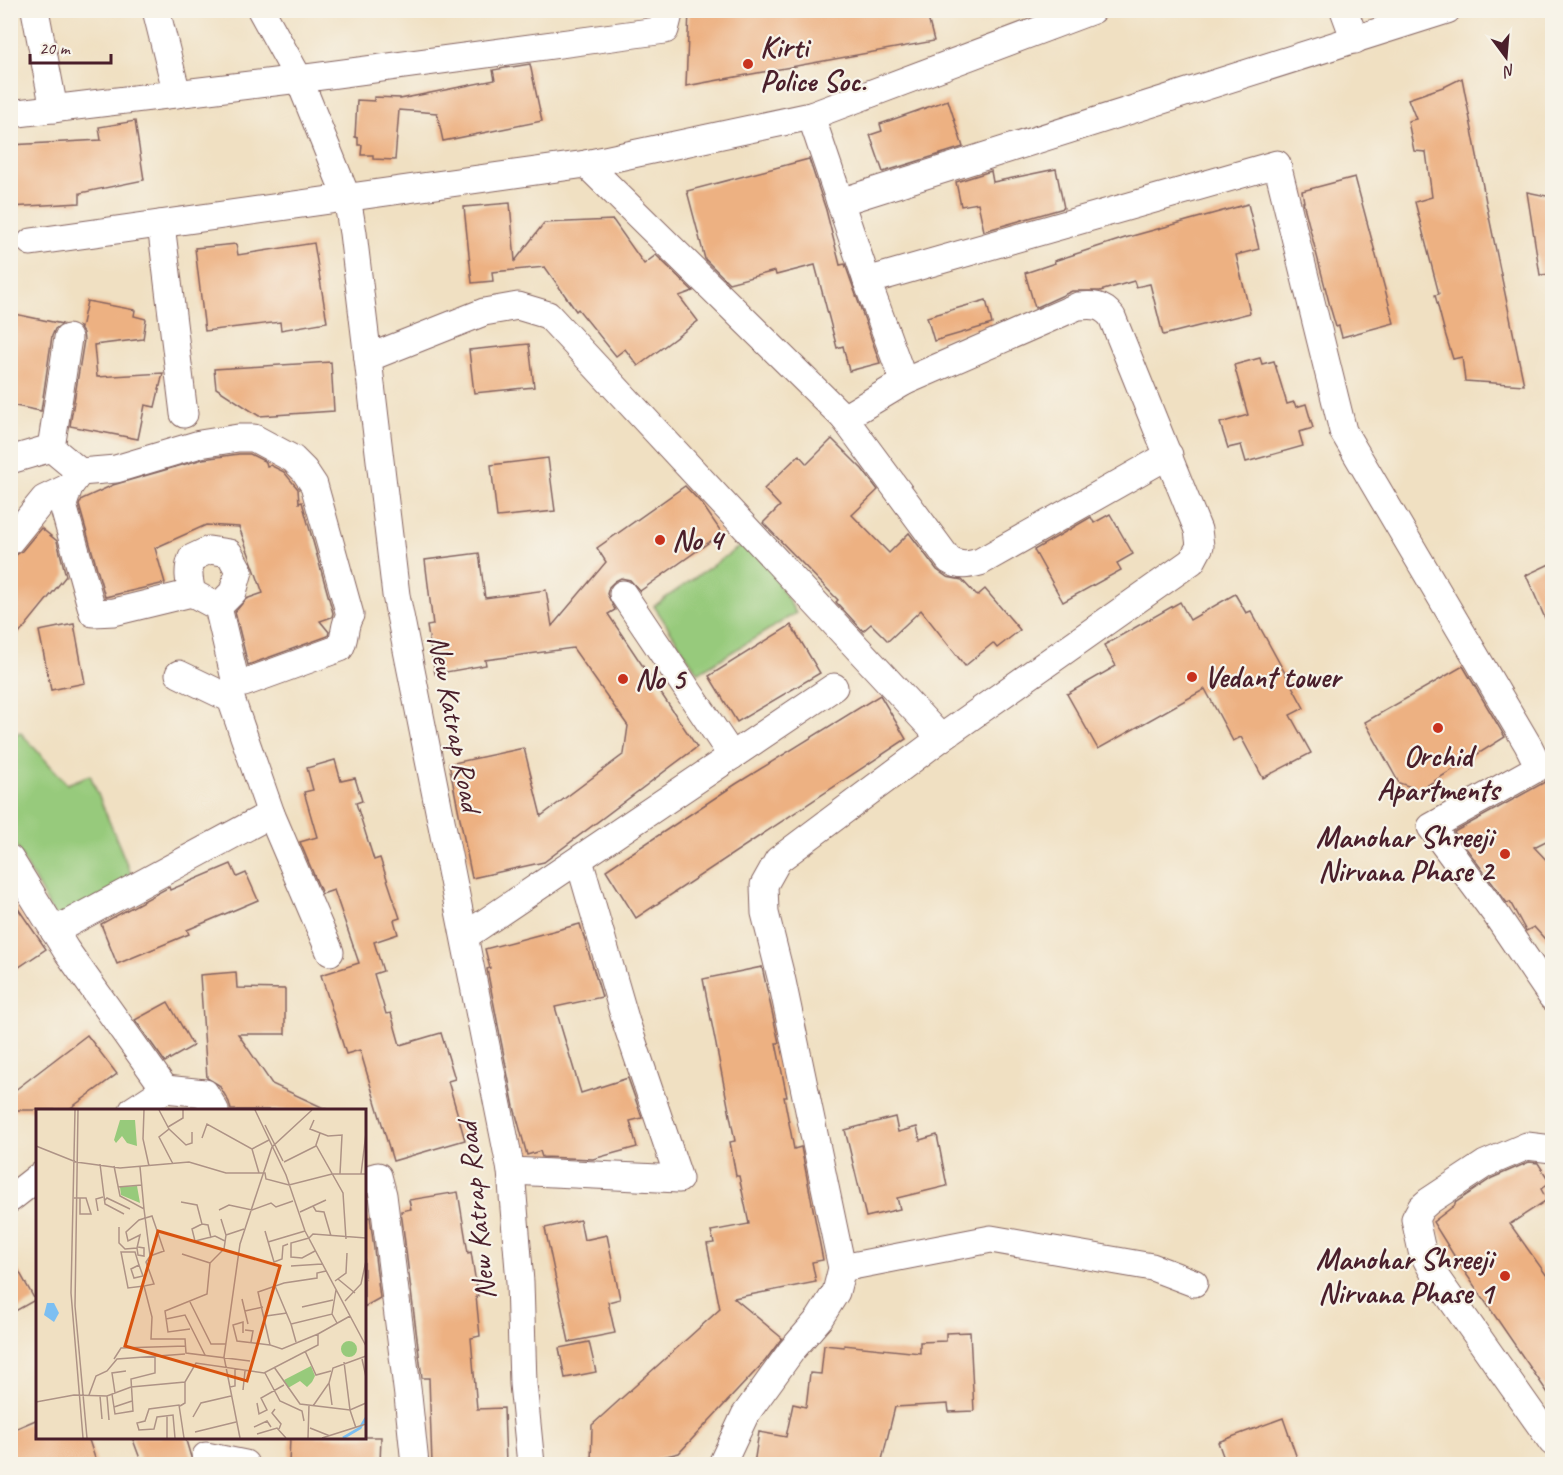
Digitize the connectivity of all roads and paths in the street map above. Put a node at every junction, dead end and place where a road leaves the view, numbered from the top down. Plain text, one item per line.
1 (35, 10) edge
2 (156, 10) edge
3 (261, 10) edge
4 (670, 10) edge
5 (1094, 10) edge
6 (1344, 10) edge
7 (1446, 10) edge
8 (1355, 40) junction
9 (299, 79) junction
10 (177, 94) junction
11 (54, 109) junction
12 (10, 114) edge
13 (811, 116) junction
14 (586, 164) junction
15 (347, 198) junction
16 (840, 202) junction
17 (161, 224) junction
18 (31, 242) dead end
19 (867, 281) junction
20 (68, 338) dead end
21 (368, 358) junction
22 (904, 382) junction
23 (184, 414) dead end
24 (844, 418) junction
25 (51, 448) junction
26 (1169, 455) junction
27 (10, 460) edge
28 (74, 480) junction
29 (10, 541) edge
30 (192, 592) junction
31 (623, 594) dead end
32 (218, 607) junction
33 (179, 674) dead end
34 (834, 687) dead end
35 (941, 738) junction
36 (732, 756) junction
37 (1546, 764) edge
38 (272, 814) junction
39 (10, 859) edge
40 (579, 860) junction
41 (54, 931) junction
42 (465, 936) junction
43 (330, 952) dead end
44 (1552, 997) edge
45 (165, 1089) junction
46 (135, 1109) edge
47 (214, 1109) edge
48 (1552, 1149) edge
49 (511, 1171) junction
50 (36, 1179) edge
51 (366, 1179) edge
52 (10, 1199) edge
53 (842, 1268) junction
54 (1194, 1283) dead end
55 (1552, 1442) edge
56 (206, 1456) dead end
57 (245, 1464) edge
58 (415, 1464) edge
59 (531, 1464) edge
60 (722, 1464) edge

1 - 11 street
2 - 10 street
3 - 9 street, New Katrap Road
4 - 9 street
5 - 13 street
6 - 8 street
7 - 8 street
8 - 16 street
9 - 10 street
9 - 15 street, New Katrap Road
10 - 11 street
11 - 12 street
13 - 14 street
13 - 16 street
14 - 15 street
14 - 24 street
15 - 17 street
15 - 21 street, New Katrap Road
16 - 19 street
17 - 18 street
17 - 23 street
19 - 22 street
19 - 37 street
20 - 25 street
21 - 35 street
21 - 42 street, New Katrap Road
22 - 24 street
22 - 26 street
24 - 26 street
25 - 27 street
25 - 28 street
26 - 35 street
28 - 29 street
28 - 30 street
28 - 32 street
30 - 32 street
30 - 32 street
31 - 36 street
33 - 38 street
34 - 36 street
35 - 53 street
36 - 40 street
37 - 44 street
38 - 41 street
38 - 43 street
39 - 41 street
40 - 42 street
40 - 49 street
41 - 45 street
42 - 49 street, New Katrap Road
45 - 46 street
45 - 47 street
48 - 55 street
49 - 59 street, New Katrap Road
50 - 52 street
51 - 58 street
53 - 54 street
53 - 60 street
56 - 57 street

